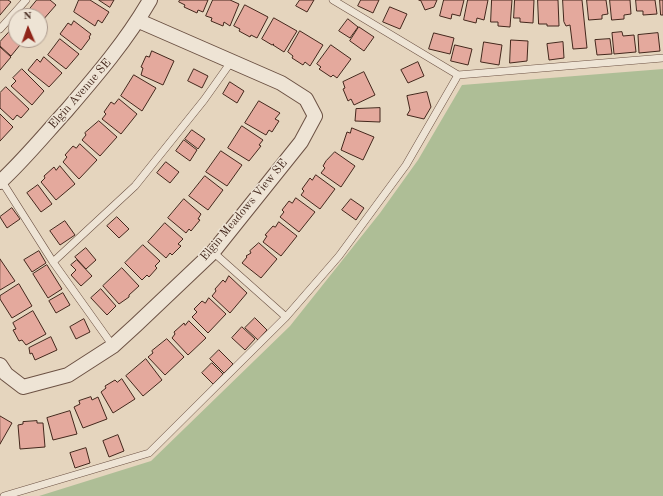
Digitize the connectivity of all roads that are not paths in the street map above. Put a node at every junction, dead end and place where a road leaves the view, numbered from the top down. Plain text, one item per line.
1 (26, 0) edge
2 (150, 0) edge
3 (333, 0) edge
4 (139, 21) junction
5 (0, 29) edge
6 (663, 58) edge
7 (231, 62) junction
8 (458, 75) junction
9 (1, 181) edge
10 (213, 252) junction
11 (53, 262) junction
12 (286, 317) junction
13 (113, 346) junction
14 (0, 365) edge
15 (4, 496) edge

1 - 5 lane
2 - 4 street, Elgin Avenue SE
3 - 8 lane
4 - 7 street, Elgin Meadows View SE
4 - 9 street, Elgin Avenue SE
6 - 8 lane
7 - 10 street, Elgin Meadows View SE
7 - 11 lane
8 - 12 lane
9 - 11 lane
10 - 12 lane
10 - 13 street, Elgin Meadows View SE
11 - 13 lane
12 - 15 lane
13 - 14 street, Elgin Meadows View SE

